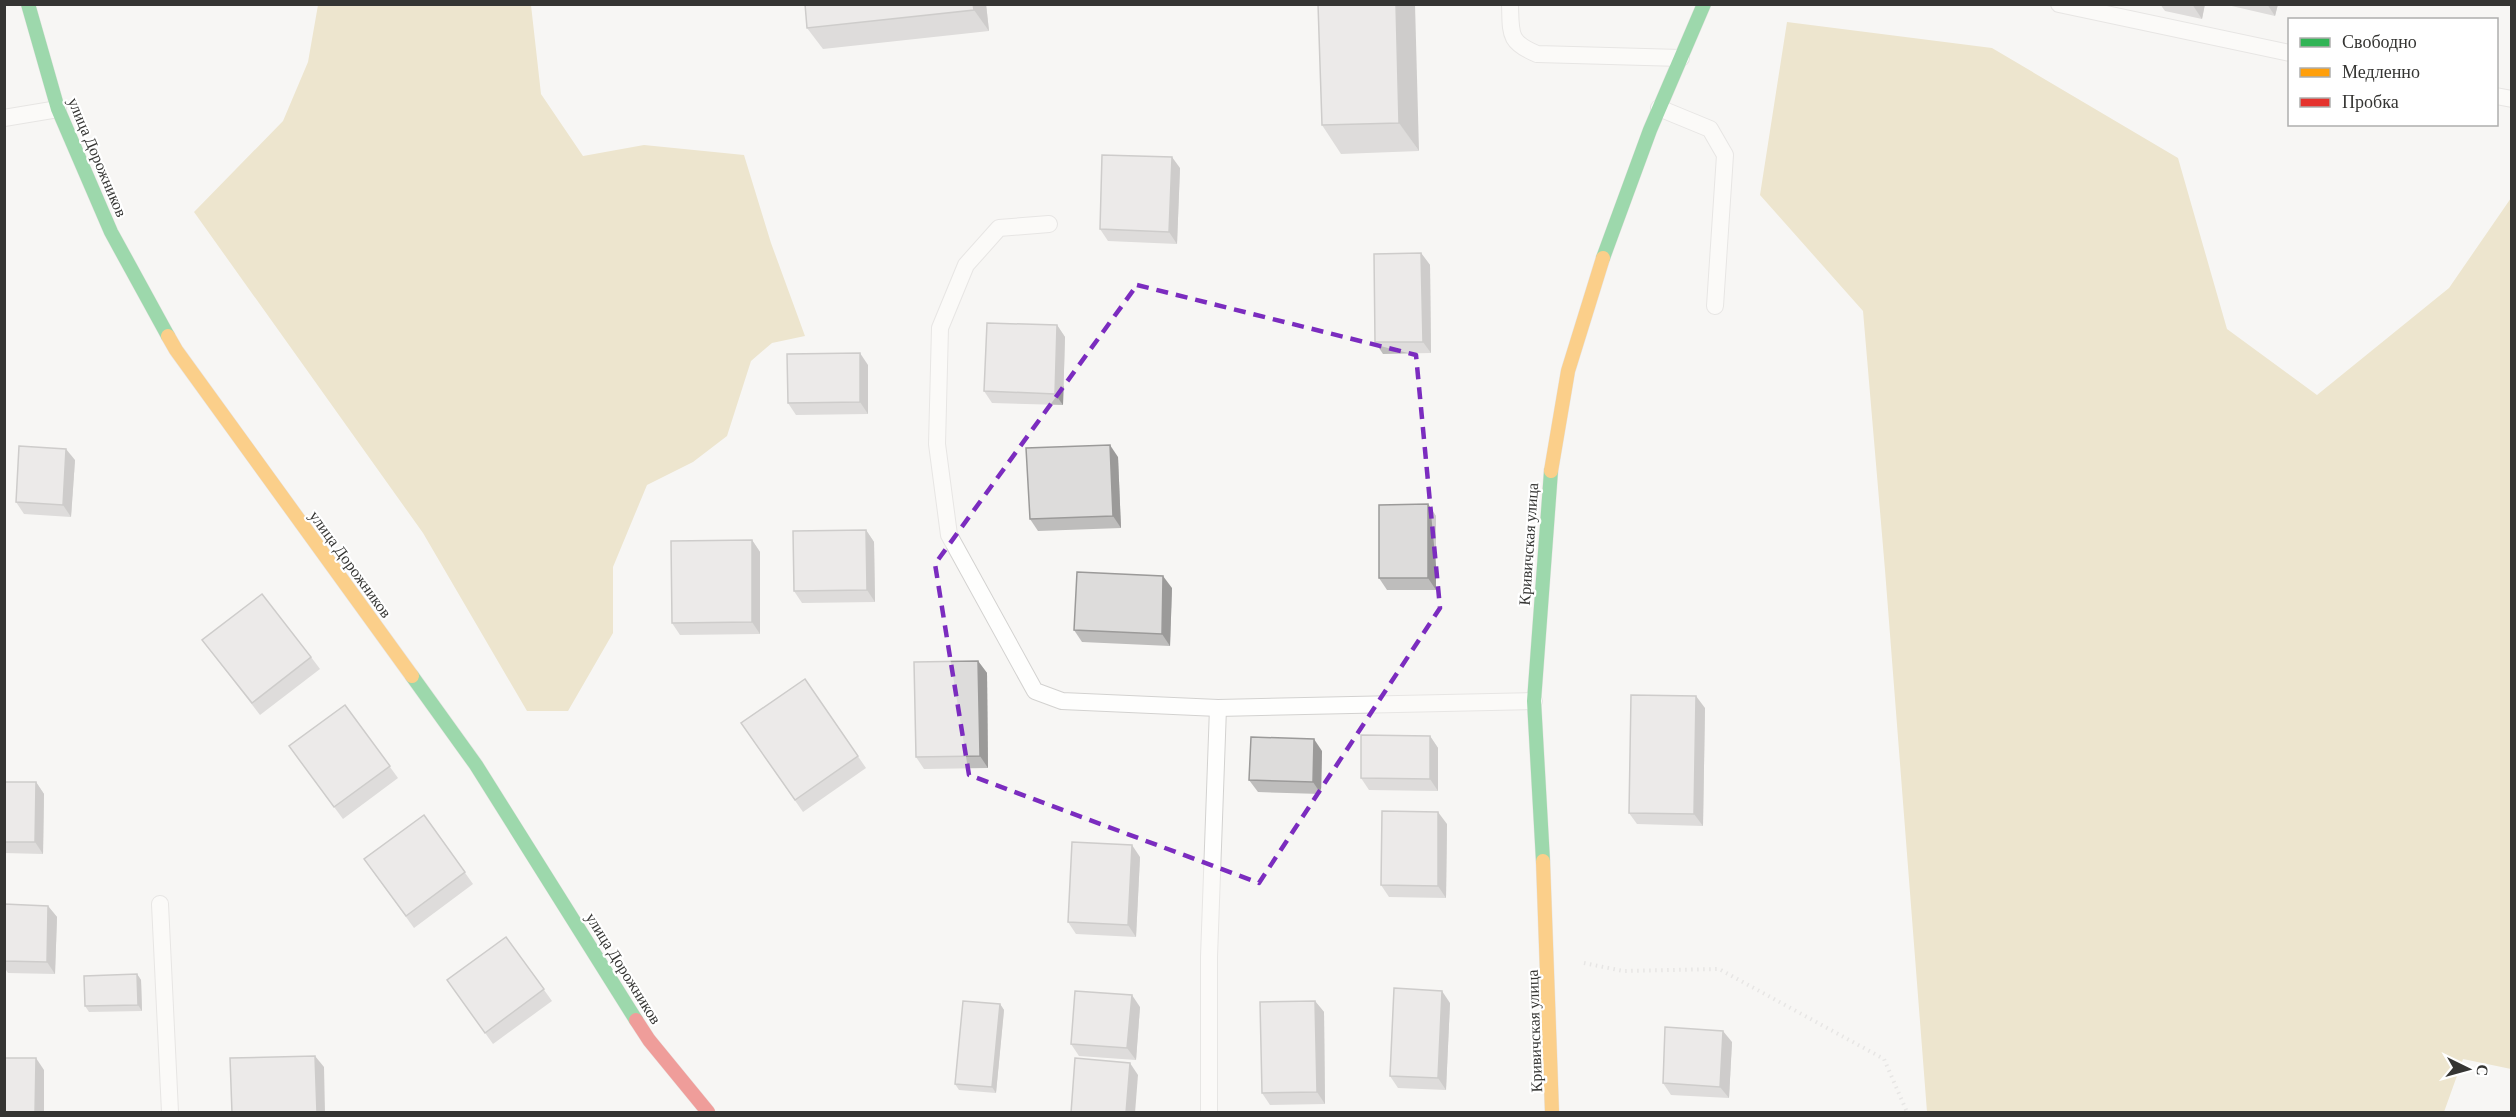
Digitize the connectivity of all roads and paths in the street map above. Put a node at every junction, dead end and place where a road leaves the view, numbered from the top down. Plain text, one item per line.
1 (28, 4) edge
2 (1510, 4) edge
3 (1704, 4) edge
4 (2059, 4) edge
5 (2288, 52) edge
6 (1681, 58) junction
7 (1659, 108) junction
8 (58, 109) junction
9 (4, 118) edge
10 (1049, 224) dead end
11 (1715, 306) dead end
12 (1534, 701) junction
13 (1218, 708) junction
14 (160, 904) dead end
15 (1548, 955) junction
16 (170, 1113) edge
17 (708, 1113) edge
18 (1209, 1113) edge
19 (1552, 1113) edge
20 (1907, 1113) edge

1 - 8 street, улица Дорожников
2 - 6 lane
3 - 6 street, Кривичская улица
4 - 5 lane
6 - 7 street, Кривичская улица
7 - 11 lane
7 - 12 street, Кривичская улица
8 - 9 lane
8 - 17 street, улица Дорожников
10 - 13 lane
12 - 13 lane
12 - 15 street, Кривичская улица
13 - 18 lane
14 - 16 lane
15 - 19 street, Кривичская улица
15 - 20 path

